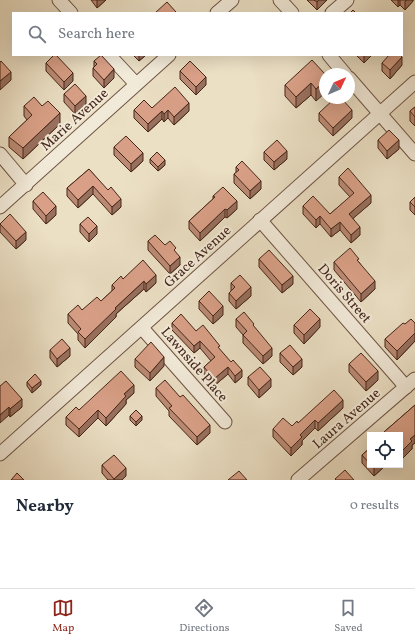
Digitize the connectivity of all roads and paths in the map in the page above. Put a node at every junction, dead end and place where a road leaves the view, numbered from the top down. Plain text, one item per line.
1 (59, 0) edge
2 (232, 0) edge
3 (280, 0) edge
4 (347, 0) edge
5 (70, 12) edge
6 (218, 12) edge
7 (291, 12) edge
8 (333, 12) edge
9 (110, 56) edge
10 (168, 56) edge
11 (330, 56) edge
12 (340, 68) edge
13 (415, 82) edge
14 (136, 84) junction
15 (355, 85) edge
16 (380, 114) junction
17 (0, 154) edge
18 (415, 154) edge
19 (26, 185) junction
20 (0, 207) edge
21 (260, 220) junction
22 (142, 328) junction
23 (410, 383) edge
24 (225, 422) dead end
25 (0, 454) edge
26 (298, 480) edge

1 - 5 street
2 - 6 street
3 - 7 street
4 - 8 street
9 - 14 street
10 - 14 street, Marie Avenue
11 - 12 street
13 - 16 street, Grace Avenue
14 - 19 street, Marie Avenue
15 - 16 street
16 - 18 street
16 - 21 street, Grace Avenue
17 - 19 street
19 - 20 street, Marie Avenue
21 - 22 street, Grace Avenue
21 - 23 street, Doris Street
22 - 24 street, Lawnside Place
22 - 25 street, Grace Avenue
23 - 26 street, Laura Avenue

